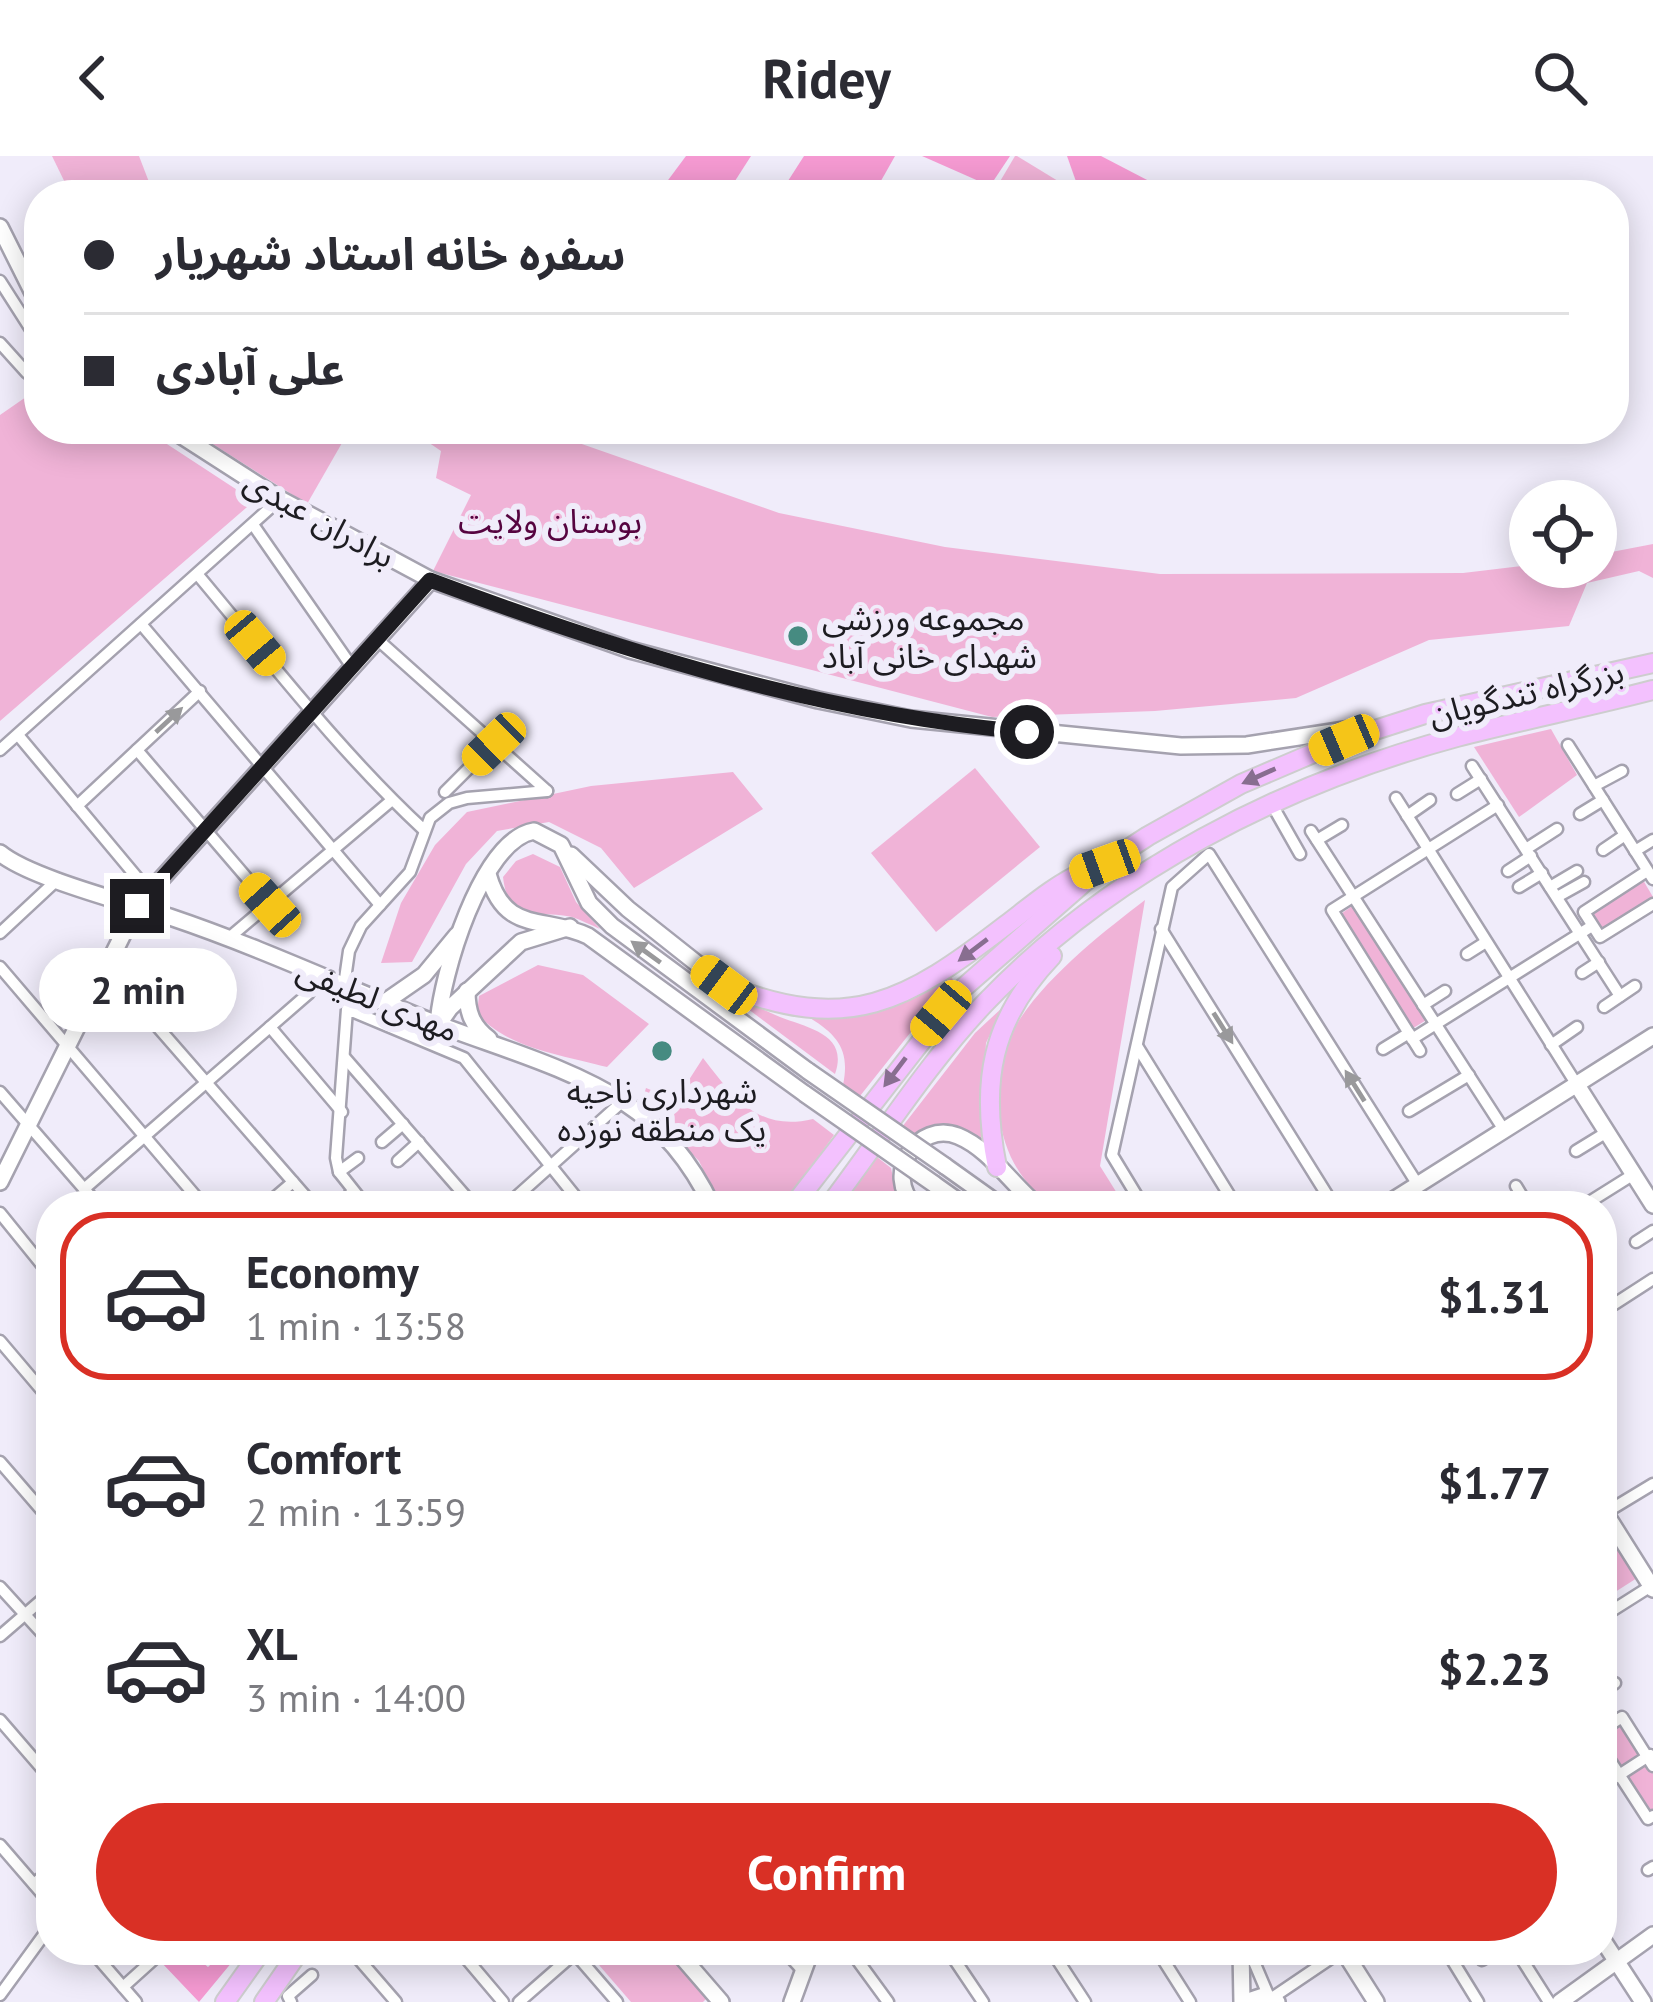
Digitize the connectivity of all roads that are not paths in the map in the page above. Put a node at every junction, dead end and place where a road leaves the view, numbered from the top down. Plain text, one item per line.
1 (0, 227) edge
2 (24, 275) edge
3 (0, 283) edge
4 (24, 319) edge
5 (0, 343) edge
6 (24, 370) edge
7 (194, 444) edge
8 (280, 499) junction
9 (254, 526) junction
10 (198, 575) junction
11 (430, 580) junction
12 (141, 624) junction
13 (377, 639) junction
14 (1653, 663) edge
15 (352, 668) junction
16 (1653, 690) edge
17 (200, 692) junction
18 (313, 712) junction
19 (1425, 714) junction
20 (18, 736) junction
21 (494, 744) junction
22 (1568, 745) dead end
23 (0, 750) edge
24 (137, 750) junction
25 (263, 766) junction
26 (1472, 766) dead end
27 (1622, 771) dead end
28 (1480, 779) junction
29 (1594, 786) junction
30 (445, 792) dead end
31 (1457, 794) dead end
32 (1396, 798) dead end
33 (392, 800) junction
34 (1430, 800) dead end
35 (1603, 800) junction
36 (1271, 803) junction
37 (1498, 805) junction
38 (77, 806) junction
39 (1580, 814) dead end
40 (1407, 816) junction
41 (1342, 825) dead end
42 (1557, 829) dead end
43 (424, 830) junction
44 (205, 832) junction
45 (1625, 835) junction
46 (1653, 840) edge
47 (561, 845) junction
48 (1428, 850) junction
49 (1604, 850) dead end
50 (334, 851) junction
51 (1635, 851) junction
52 (0, 853) edge
53 (1528, 853) junction
54 (1300, 854) dead end
55 (1105, 864) junction
56 (1508, 871) dead end
57 (1542, 873) junction
58 (488, 874) junction
59 (1143, 875) junction
60 (1650, 875) edge
61 (1580, 876) dead end
62 (58, 879) junction
63 (1519, 886) dead end
64 (1554, 892) junction
65 (150, 893) junction
66 (1354, 897) junction
67 (1316, 902) dead end
68 (1653, 904) edge
69 (270, 905) junction
70 (380, 905) junction
71 (137, 906) junction
72 (1332, 910) junction
73 (1592, 926) junction
74 (570, 927) junction
75 (1161, 929) junction
76 (0, 933) edge
77 (460, 933) junction
78 (1580, 933) junction
79 (230, 937) junction
80 (1486, 942) junction
81 (1468, 955) dead end
82 (1599, 962) junction
83 (0, 967) edge
84 (109, 970) junction
85 (1582, 973) dead end
86 (1509, 978) junction
87 (724, 985) joint
88 (344, 986) junction
89 (1635, 986) dead end
90 (467, 991) junction
91 (1445, 991) dead end
92 (309, 993) dead end
93 (1620, 995) junction
94 (385, 1002) junction
95 (1423, 1005) junction
96 (1604, 1007) dead end
97 (1436, 1024) junction
98 (439, 1025) junction
99 (270, 1027) junction
100 (1577, 1027) dead end
101 (1411, 1036) junction
102 (1653, 1036) edge
103 (430, 1043) junction
104 (68, 1045) junction
105 (1136, 1045) junction
106 (1551, 1045) junction
107 (500, 1049) junction
108 (1384, 1049) dead end
109 (1420, 1051) dead end
110 (345, 1058) junction
111 (1469, 1075) junction
112 (206, 1083) junction
113 (1576, 1084) junction
114 (0, 1092) edge
115 (622, 1101) junction
116 (1409, 1111) dead end
117 (342, 1112) junction
118 (403, 1124) junction
119 (28, 1125) junction
120 (1504, 1130) junction
121 (1607, 1132) junction
122 (145, 1136) junction
123 (382, 1142) dead end
124 (419, 1142) junction
125 (1576, 1151) dead end
126 (358, 1158) dead end
127 (398, 1161) dead end
128 (998, 1167) junction
129 (551, 1168) junction
130 (339, 1172) junction
131 (1634, 1174) junction
132 (0, 1182) edge
133 (293, 1182) junction
134 (1516, 1186) dead end
135 (84, 1189) joint
136 (191, 1191) edge
137 (282, 1191) edge
138 (301, 1191) edge
139 (351, 1191) edge
140 (462, 1191) edge
141 (524, 1191) edge
142 (570, 1191) edge
143 (704, 1191) edge
144 (806, 1191) edge
145 (841, 1191) edge
146 (904, 1191) edge
147 (944, 1191) edge
148 (980, 1191) edge
149 (1023, 1191) edge
150 (1134, 1191) edge
151 (1227, 1191) edge
152 (1325, 1191) edge
153 (1409, 1191) edge
154 (1417, 1191) edge
155 (1519, 1191) edge
156 (1606, 1191) edge
157 (1650, 1194) edge
158 (0, 1213) edge
159 (1653, 1231) edge
160 (1636, 1242) dead end
161 (36, 1257) edge
162 (1653, 1279) edge
163 (1617, 1302) edge
164 (0, 1342) edge
165 (36, 1380) edge
166 (0, 1462) edge
167 (1653, 1484) edge
168 (1617, 1503) edge
169 (36, 1504) edge
170 (1617, 1531) edge
171 (0, 1587) edge
172 (1652, 1587) edge
173 (36, 1605) edge
174 (1617, 1608) edge
175 (25, 1615) junction
176 (36, 1627) edge
177 (0, 1636) edge
178 (1617, 1719) edge
179 (0, 1720) edge
180 (1651, 1758) edge
181 (36, 1762) edge
182 (1617, 1771) edge
183 (1619, 1774) junction
184 (1653, 1816) edge
185 (0, 1844) edge
186 (34, 1883) joint
187 (36, 1885) edge
188 (1653, 1935) edge
189 (36, 1945) edge
190 (1617, 1958) edge
191 (1617, 1962) edge
192 (104, 1965) edge
193 (147, 1965) edge
194 (251, 1965) edge
195 (290, 1965) edge
196 (364, 1965) edge
197 (472, 1965) edge
198 (558, 1965) edge
199 (585, 1965) edge
200 (689, 1965) edge
201 (798, 1965) edge
202 (805, 1965) edge
203 (861, 1965) edge
204 (958, 1965) edge
205 (1061, 1965) edge
206 (1167, 1965) edge
207 (1245, 1965) edge
208 (1254, 1965) edge
209 (1322, 1965) edge
210 (1353, 1965) edge
211 (1455, 1965) edge
212 (1526, 1965) edge
213 (1607, 1965) edge
214 (803, 1971) junction
215 (312, 1975) dead end
216 (123, 1987) junction
217 (2, 1989) edge
218 (1273, 1999) edge
219 (290, 2000) edge
220 (16, 2002) edge
221 (136, 2002) edge
222 (225, 2002) edge
223 (264, 2002) edge
224 (396, 2002) edge
225 (503, 2002) edge
226 (519, 2002) edge
227 (617, 2002) edge
228 (721, 2002) edge
229 (792, 2002) edge
230 (888, 2002) edge
231 (982, 2002) edge
232 (1085, 2002) edge
233 (1190, 2002) edge
234 (1244, 2002) edge
235 (1376, 2002) edge
236 (1478, 2002) edge
237 (1549, 2002) edge
238 (1559, 2002) edge
239 (1643, 2002) edge

1 - 2 main road
3 - 4 street
5 - 6 street
7 - 8 main road, برادران عبدی
8 - 9 street
8 - 11 main road, برادران عبدی
9 - 10 street
9 - 15 street
10 - 12 street
10 - 18 street
11 - 13 main road
11 - 19 main road, برادران عبدی
12 - 17 street
12 - 20 street
13 - 15 main road
13 - 21 street
14 - 19 highway, بزرگراه تندگویان
15 - 18 main road
16 - 36 highway, بزرگراه تندگویان
24 -> 17 street
17 - 25 street
18 - 25 main road
18 - 33 street
19 -> 55 highway, بزرگراه تندگویان
20 - 23 street
20 - 38 street
21 - 30 street
21 - 43 street
22 - 29 street
24 - 38 street
24 - 44 street
25 - 44 main road
25 - 50 street
26 - 28 street
27 - 29 street
28 - 31 street
28 - 37 street
29 - 35 street
32 - 40 street
33 - 43 street
33 - 50 street
34 - 40 street
35 - 39 street
35 - 45 street
36 - 54 street
36 - 59 highway, بزرگراه تندگویان
37 - 48 street
37 - 53 street
38 - 65 street
40 - 48 street
41 - 66 street
42 - 53 street
43 - 70 street
44 - 65 main road
44 - 69 street
45 - 49 street
45 - 51 street
46 - 51 street
47 - 58 main road
47 - 87 main road
148 -> 47 main road, bridge
48 - 66 street
48 - 80 street
50 - 69 street
50 - 70 street
51 - 60 street
52 - 62 main road, مهدی لطیفی
53 - 56 street
53 - 57 street
55 -> 87 highway
55 -> 144 highway, بزرگراه تندگویان
57 - 63 street
57 - 64 street
58 - 74 main road
58 - 77 main road
59 - 128 highway
59 - 145 highway, بزرگراه تندگویان
60 - 73 street
61 - 64 street
62 - 71 main road, مهدی لطیفی
62 - 76 street
64 - 78 street
65 - 71 main road
66 - 72 street
66 - 95 street
67 - 72 street
68 - 73 street
69 - 79 street
70 - 88 street
71 - 79 main road, مهدی لطیفی
71 - 84 main road
72 - 101 street
73 - 78 street
74 - 90 main road
74 - 147 main road, bridge
75 - 105 street
75 -> 152 street
153 -> 75 street
77 - 94 main road
77 - 98 main road
78 - 82 street
78 - 86 street
79 - 88 main road, مهدی لطیفی
80 - 81 street
80 - 86 street
82 - 85 street
82 - 93 street
83 - 104 street
84 - 104 main road
84 - 112 street
86 - 97 street
86 - 106 street
88 - 94 main road, مهدی لطیفی
89 - 93 street
90 - 98 main road
90 - 107 main road
91 - 95 street
92 - 99 street
93 - 96 street
94 - 98 main road, مهدی لطیفی
95 - 97 street
97 - 101 street
97 - 111 street
98 - 103 street
98 - 107 main road, مهدی لطیفی
99 - 112 street
99 - 117 street
100 - 106 street
101 - 108 street
101 - 109 street
102 - 113 main road
103 - 110 street
103 - 129 street
104 - 119 main road
104 - 122 street
105 - 150 street
105 - 151 street
106 - 113 street
107 - 115 main road, مهدی لطیفی
110 - 117 street
110 - 118 street
111 - 116 street
111 - 120 street
112 - 122 street
112 - 133 street
113 - 120 main road
113 - 121 main road
114 - 119 street
115 - 129 street
115 - 143 main road, مهدی لطیفی
117 - 130 street
118 - 123 street
118 - 124 street
119 - 132 main road
119 - 135 street
120 - 154 main road
121 - 125 street
121 - 131 main road
122 - 135 street
122 - 136 street
124 - 127 street
124 - 140 street
126 - 130 street
128 - 146 main road
128 - 149 main road
129 - 141 street
129 - 142 street
130 - 139 street
131 - 156 street
131 - 157 main road
133 - 137 street
133 - 138 street
134 - 155 street
158 - 161 street
159 - 160 street
162 - 163 street
164 - 165 street
166 - 169 street
167 - 168 street
170 - 172 main road
171 - 175 street
172 - 174 street
173 - 175 street
175 - 176 street
175 - 177 street
178 - 180 street
179 - 181 street
180 - 183 street
182 - 183 street
183 - 184 street
185 - 186 street
186 - 187 street
188 - 190 main road
189 - 217 street
191 - 239 main road
192 - 216 street
193 - 216 street
194 - 222 highway
195 - 223 highway
196 - 224 street
197 - 225 street
198 - 226 street
199 - 227 street
200 - 228 main road
201 - 214 street
202 - 214 main road
203 - 230 street
204 - 231 street
205 - 232 street
206 - 233 street
207 - 234 main road
208 - 218 street
209 - 218 street
210 - 235 main road
211 - 236 street
212 - 237 street
213 - 238 main road
214 - 229 main road
215 - 219 street
216 - 221 street
217 - 220 street
218 - 234 main road

